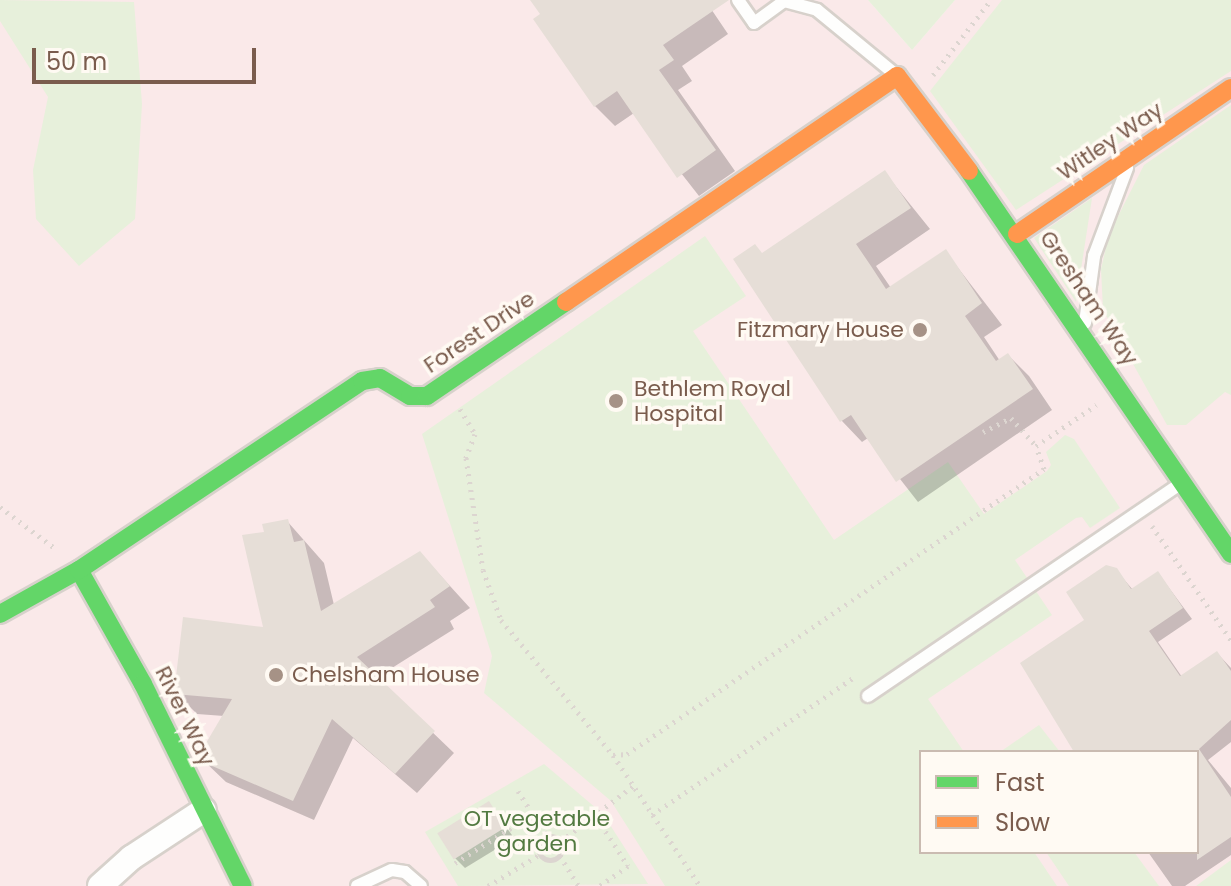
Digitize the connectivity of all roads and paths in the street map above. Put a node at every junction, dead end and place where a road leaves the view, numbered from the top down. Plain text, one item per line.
1 (738, 0) edge
2 (991, 0) edge
3 (897, 76) junction
4 (1231, 88) edge
5 (916, 98) junction
6 (1131, 156) junction
7 (1017, 234) junction
8 (1084, 334) junction
9 (445, 384) junction
10 (1120, 389) junction
11 (983, 432) dead end
12 (1036, 446) junction
13 (1183, 482) junction
14 (0, 507) edge
15 (1141, 510) junction
16 (1231, 554) edge
17 (79, 570) junction
18 (0, 614) edge
19 (1231, 640) edge
20 (859, 674) dead end
21 (868, 696) dead end
22 (613, 755) junction
23 (633, 786) junction
24 (518, 791) dead end
25 (204, 810) junction
26 (533, 814) junction
27 (652, 815) junction
28 (597, 818) junction
29 (547, 836) junction
30 (561, 841) junction
31 (540, 854) junction
32 (560, 856) junction
33 (455, 863) dead end
34 (100, 886) edge
35 (243, 886) edge
36 (357, 886) edge
37 (421, 886) edge
38 (488, 886) edge
39 (579, 886) edge
40 (599, 886) edge
41 (700, 886) edge

1 - 3 lane
2 - 5 path
3 - 5 street, Gresham Way
3 - 9 street, Forest Drive
4 - 6 street, Witley Way
5 - 7 street, Gresham Way
6 - 7 street, Witley Way
6 - 8 lane
7 - 8 street, Gresham Way
8 - 10 street, Gresham Way
9 - 17 street, Forest Drive
9 - 22 path
10 - 12 path
10 - 13 street, Gresham Way
11 - 12 path
12 - 22 path
13 - 15 lane
13 - 16 street, Gresham Way
14 - 17 path
15 - 19 path
15 - 21 lane
17 - 18 street, Forest Drive
17 - 25 street, River Way
20 - 27 path
22 - 23 path
23 - 27 path
23 - 28 path
24 - 26 path
25 - 34 street
25 - 35 street, River Way
26 - 29 path
26 - 33 path
27 - 41 path
28 - 30 path
28 - 40 path
29 - 30 path
29 - 31 path
30 - 32 path
31 - 32 path
31 - 38 path
32 - 39 path
36 - 37 lane

